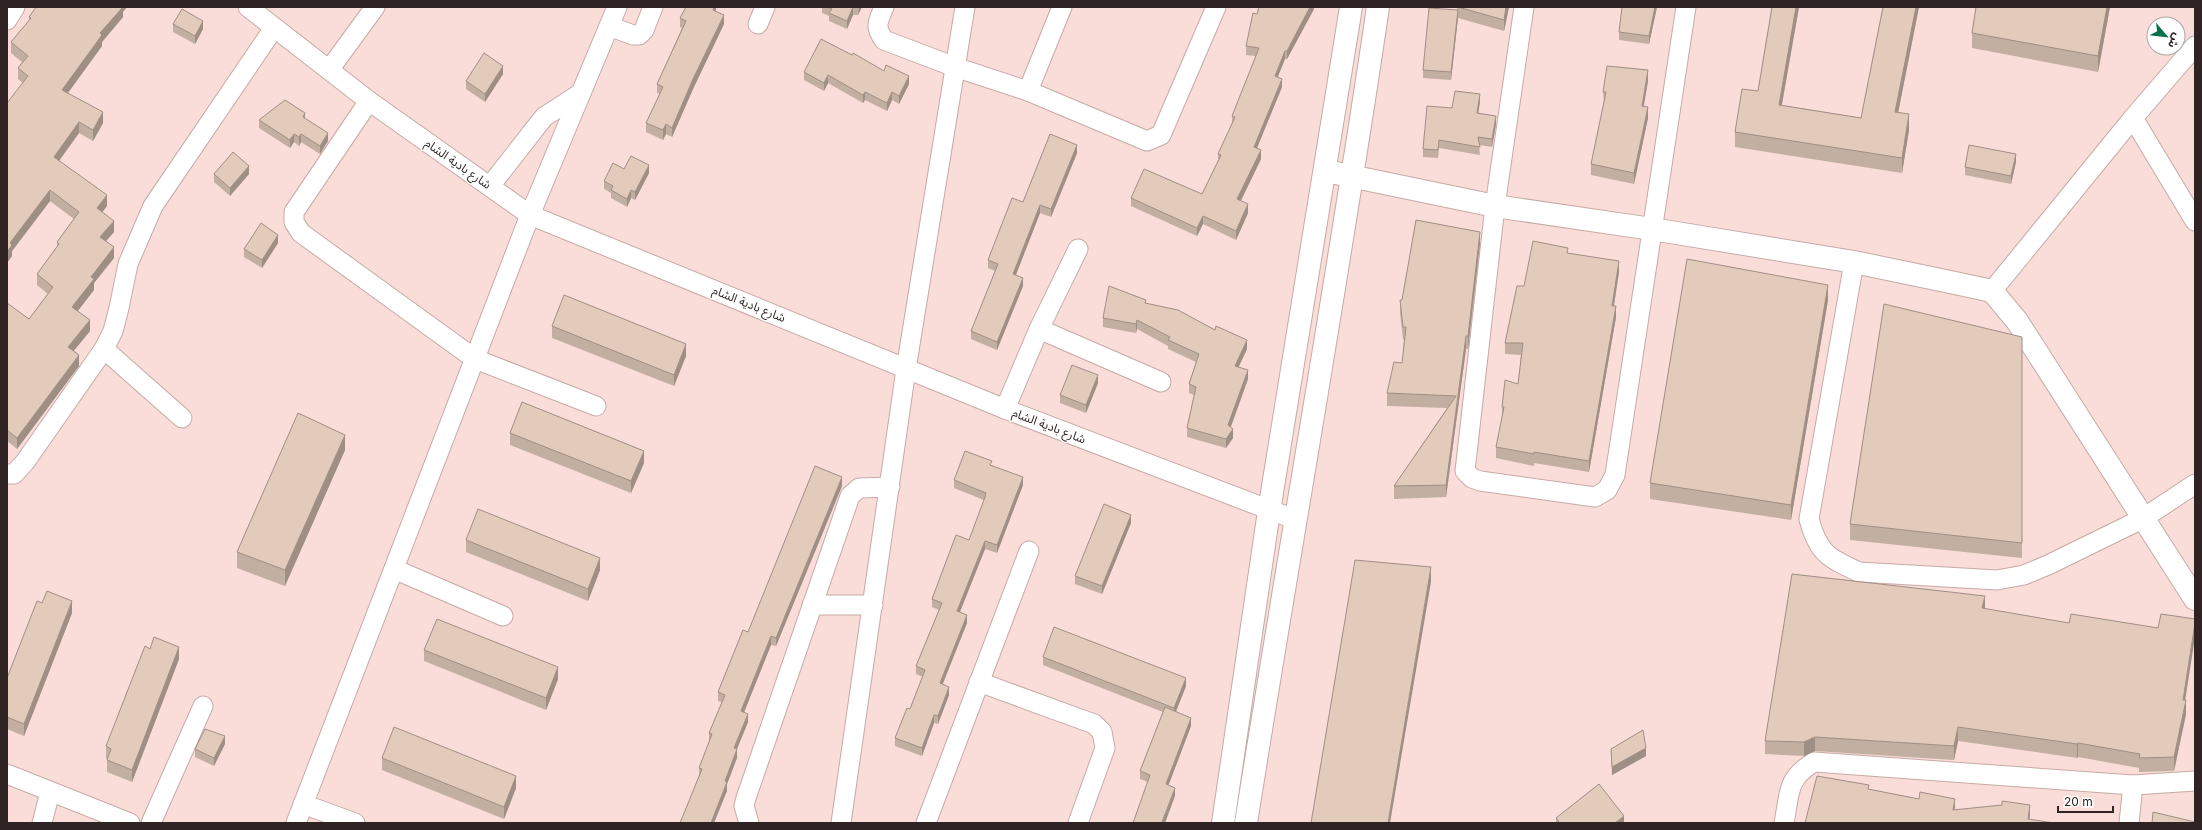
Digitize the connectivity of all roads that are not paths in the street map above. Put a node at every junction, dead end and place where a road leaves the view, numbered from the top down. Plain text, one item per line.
1 (15, 7) edge
2 (248, 7) edge
3 (375, 7) edge
4 (617, 7) edge
5 (653, 7) edge
6 (884, 7) edge
7 (965, 7) edge
8 (1062, 7) edge
9 (1216, 7) edge
10 (1351, 7) edge
11 (1378, 7) edge
12 (1524, 7) edge
13 (1686, 7) edge
14 (7, 20) edge
15 (609, 26) junction
16 (274, 28) junction
17 (2195, 46) edge
18 (955, 67) junction
19 (329, 70) junction
20 (1028, 91) junction
21 (581, 93) junction
22 (369, 101) junction
23 (2133, 118) junction
24 (1326, 171) junction
25 (1353, 176) junction
26 (490, 186) junction
27 (1495, 206) junction
28 (530, 215) junction
29 (2195, 221) edge
30 (1652, 229) junction
31 (1078, 249) dead end
32 (1854, 262) junction
33 (1992, 291) junction
34 (1039, 329) junction
35 (104, 349) junction
36 (475, 359) junction
37 (906, 369) junction
38 (1161, 382) dead end
39 (596, 406) dead end
40 (1005, 409) junction
41 (182, 418) dead end
42 (7, 474) edge
43 (2195, 484) edge
44 (890, 487) junction
45 (1269, 511) junction
46 (1294, 519) junction
47 (2142, 519) junction
48 (1029, 551) dead end
49 (394, 569) junction
50 (2195, 599) edge
51 (812, 605) junction
52 (873, 605) junction
53 (503, 616) dead end
54 (979, 682) junction
55 (203, 706) dead end
56 (7, 774) edge
57 (1230, 774) junction
58 (1253, 777) junction
59 (2195, 781) edge
60 (2133, 785) junction
61 (50, 792) junction
62 (303, 804) junction
63 (42, 823) edge
64 (130, 823) edge
65 (151, 823) edge
66 (296, 823) edge
67 (355, 823) edge
68 (749, 823) edge
69 (842, 823) edge
70 (926, 823) edge
71 (1078, 823) edge
72 (1223, 823) edge
73 (1246, 823) edge
74 (1784, 823) edge
75 (2129, 823) edge

1 - 14 street
2 - 16 street, شارع بادية الشام
3 - 19 street
4 - 15 street
5 - 15 street
6 - 18 street
7 - 18 street
8 - 20 street
9 - 20 street
10 - 24 street
11 - 25 street
12 - 27 street
13 - 30 street
15 - 21 street
16 - 19 street, شارع بادية الشام
16 - 35 street
17 - 23 street
18 - 20 street
18 - 37 street
19 - 22 street, شارع بادية الشام
21 - 26 street
21 - 28 street
22 - 26 street, شارع بادية الشام
22 - 36 street
23 - 29 street
23 - 33 street
24 - 25 street
24 - 45 street
25 - 27 street
25 - 46 street
26 - 28 street, شارع بادية الشام
27 - 30 street
27 - 30 street
28 - 36 street
28 - 37 street, شارع بادية الشام
30 - 32 street
31 - 34 street
32 - 33 street
32 - 47 street
33 - 47 street
34 - 38 street
34 - 40 street
35 - 41 street
35 - 42 street
36 - 39 street
36 - 49 street
37 - 40 street, شارع بادية الشام
37 - 44 street
40 - 45 street, شارع بادية الشام
43 - 47 street
44 - 51 street
44 - 52 street
45 - 46 street, شارع بادية الشام
45 - 57 street
46 - 58 street
47 - 50 street
48 - 54 street
49 - 53 street
49 - 62 street
51 - 52 street
51 - 68 street
52 - 69 street
54 - 70 street
54 - 71 street
55 - 65 street
56 - 61 street
57 - 58 street
57 - 72 street
58 - 73 street
59 - 60 street
60 - 74 street
60 - 75 street
61 - 63 street
61 - 64 street
62 - 66 street
62 - 67 street

